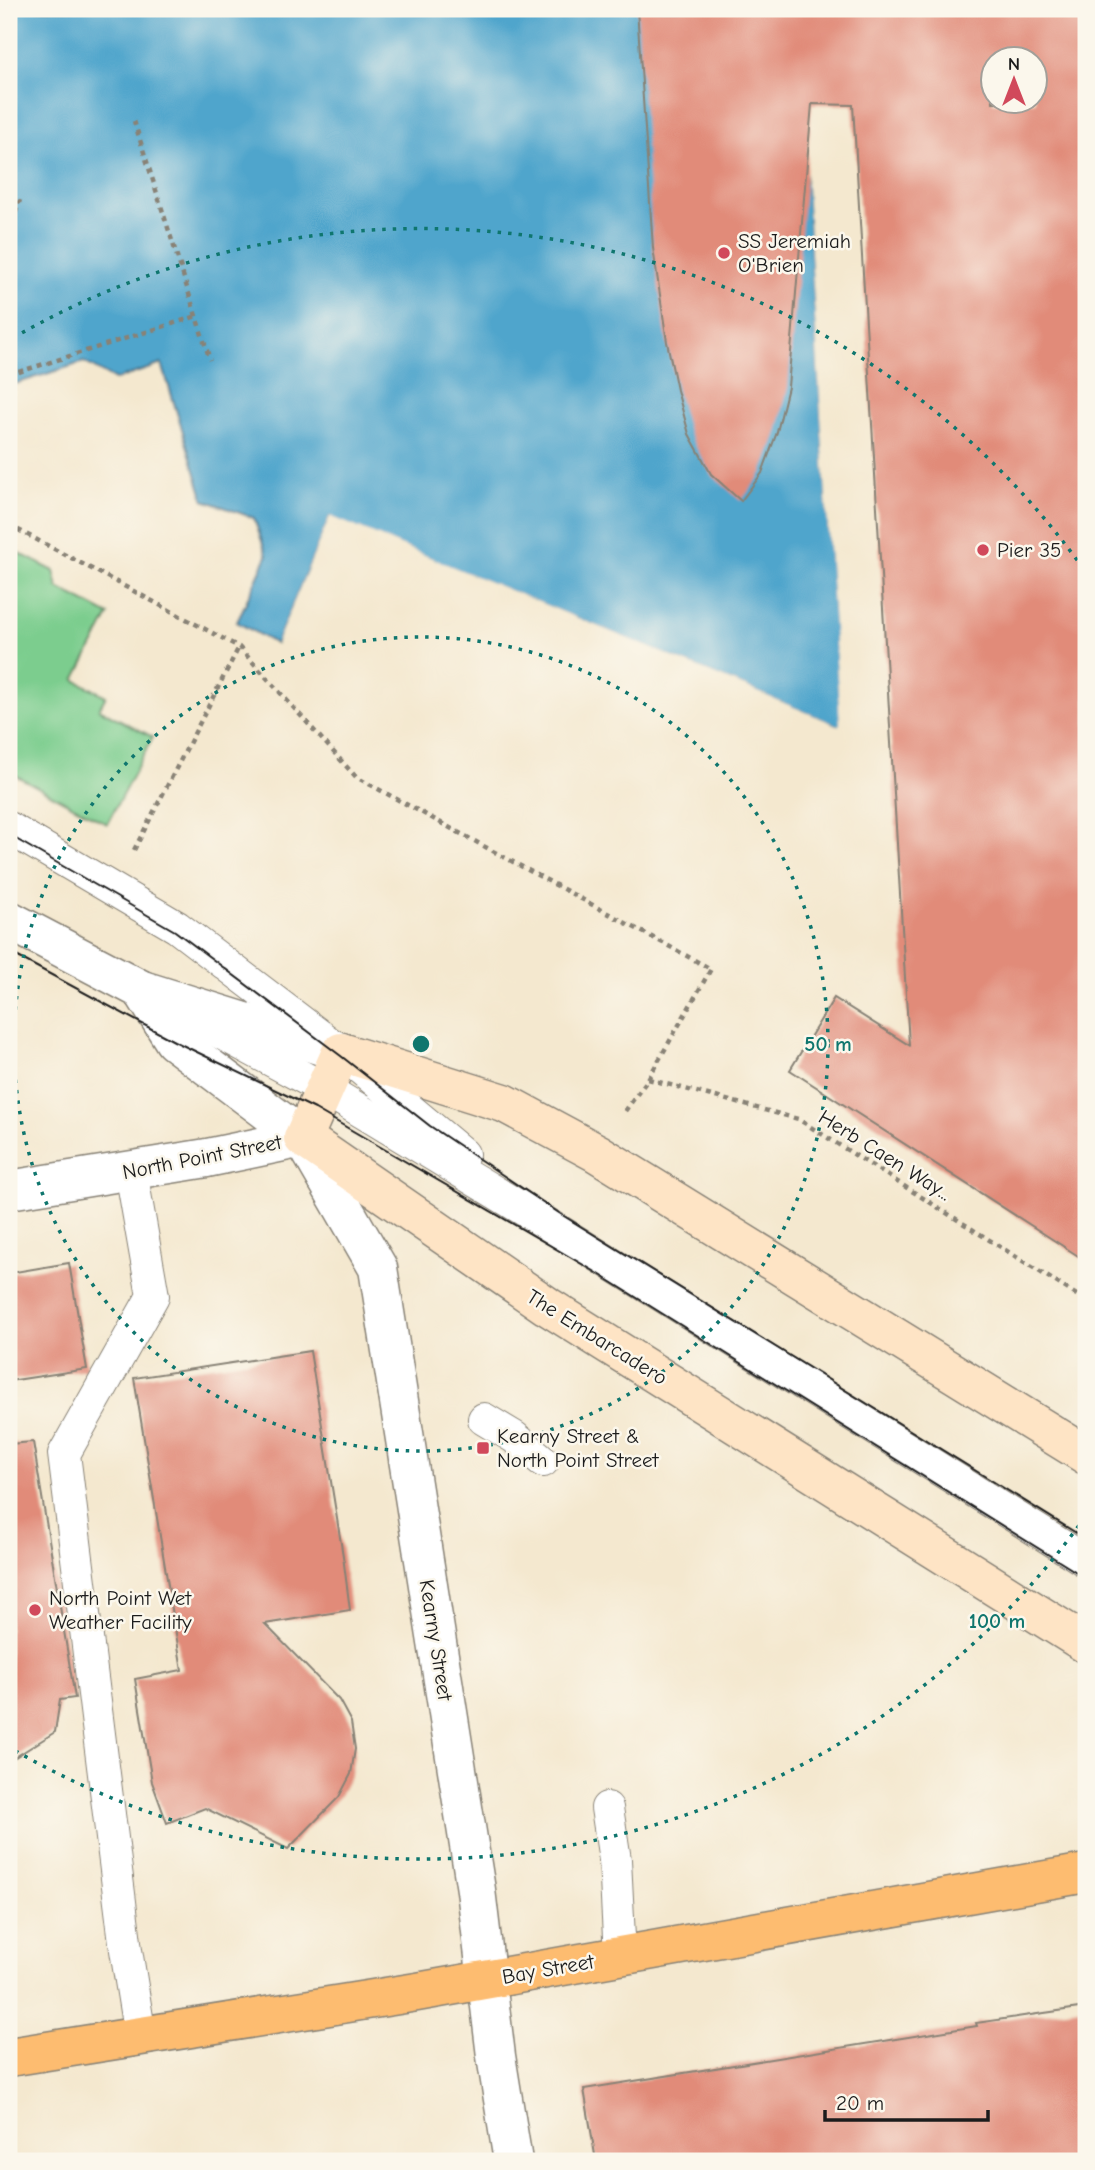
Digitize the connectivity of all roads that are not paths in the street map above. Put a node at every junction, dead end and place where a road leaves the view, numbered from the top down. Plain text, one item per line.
1 (9, 828) edge
2 (9, 920) edge
3 (142, 990) junction
4 (341, 1052) junction
5 (323, 1088) junction
6 (303, 1138) junction
7 (131, 1171) junction
8 (9, 1190) edge
9 (551, 1226) junction
10 (484, 1419) dead end
11 (1086, 1455) edge
12 (543, 1461) dead end
13 (1086, 1561) edge
14 (1086, 1644) edge
15 (607, 1808) dead end
16 (1086, 1873) edge
17 (620, 1956) junction
18 (485, 1980) junction
19 (140, 2036) junction
20 (9, 2057) edge
21 (513, 2161) edge

1 - 4 lane
2 - 3 street
3 - 4 street
3 - 5 lane
3 - 6 street, The Embarcadero
4 - 5 main road, North Point Street
4 - 9 lane
4 - 11 main road
5 - 6 main road, North Point Street
5 - 9 lane
6 - 7 street, North Point Street
6 - 14 main road, The Embarcadero
6 - 18 street, Kearny Street
7 - 8 street, North Point Street
7 - 19 lane
9 - 13 lane
10 - 12 lane
15 - 17 lane
16 - 17 main road, Bay Street
17 - 18 main road, Bay Street
18 - 19 main road, Bay Street
18 - 21 street, Kearny Street
19 - 20 main road, Bay Street

